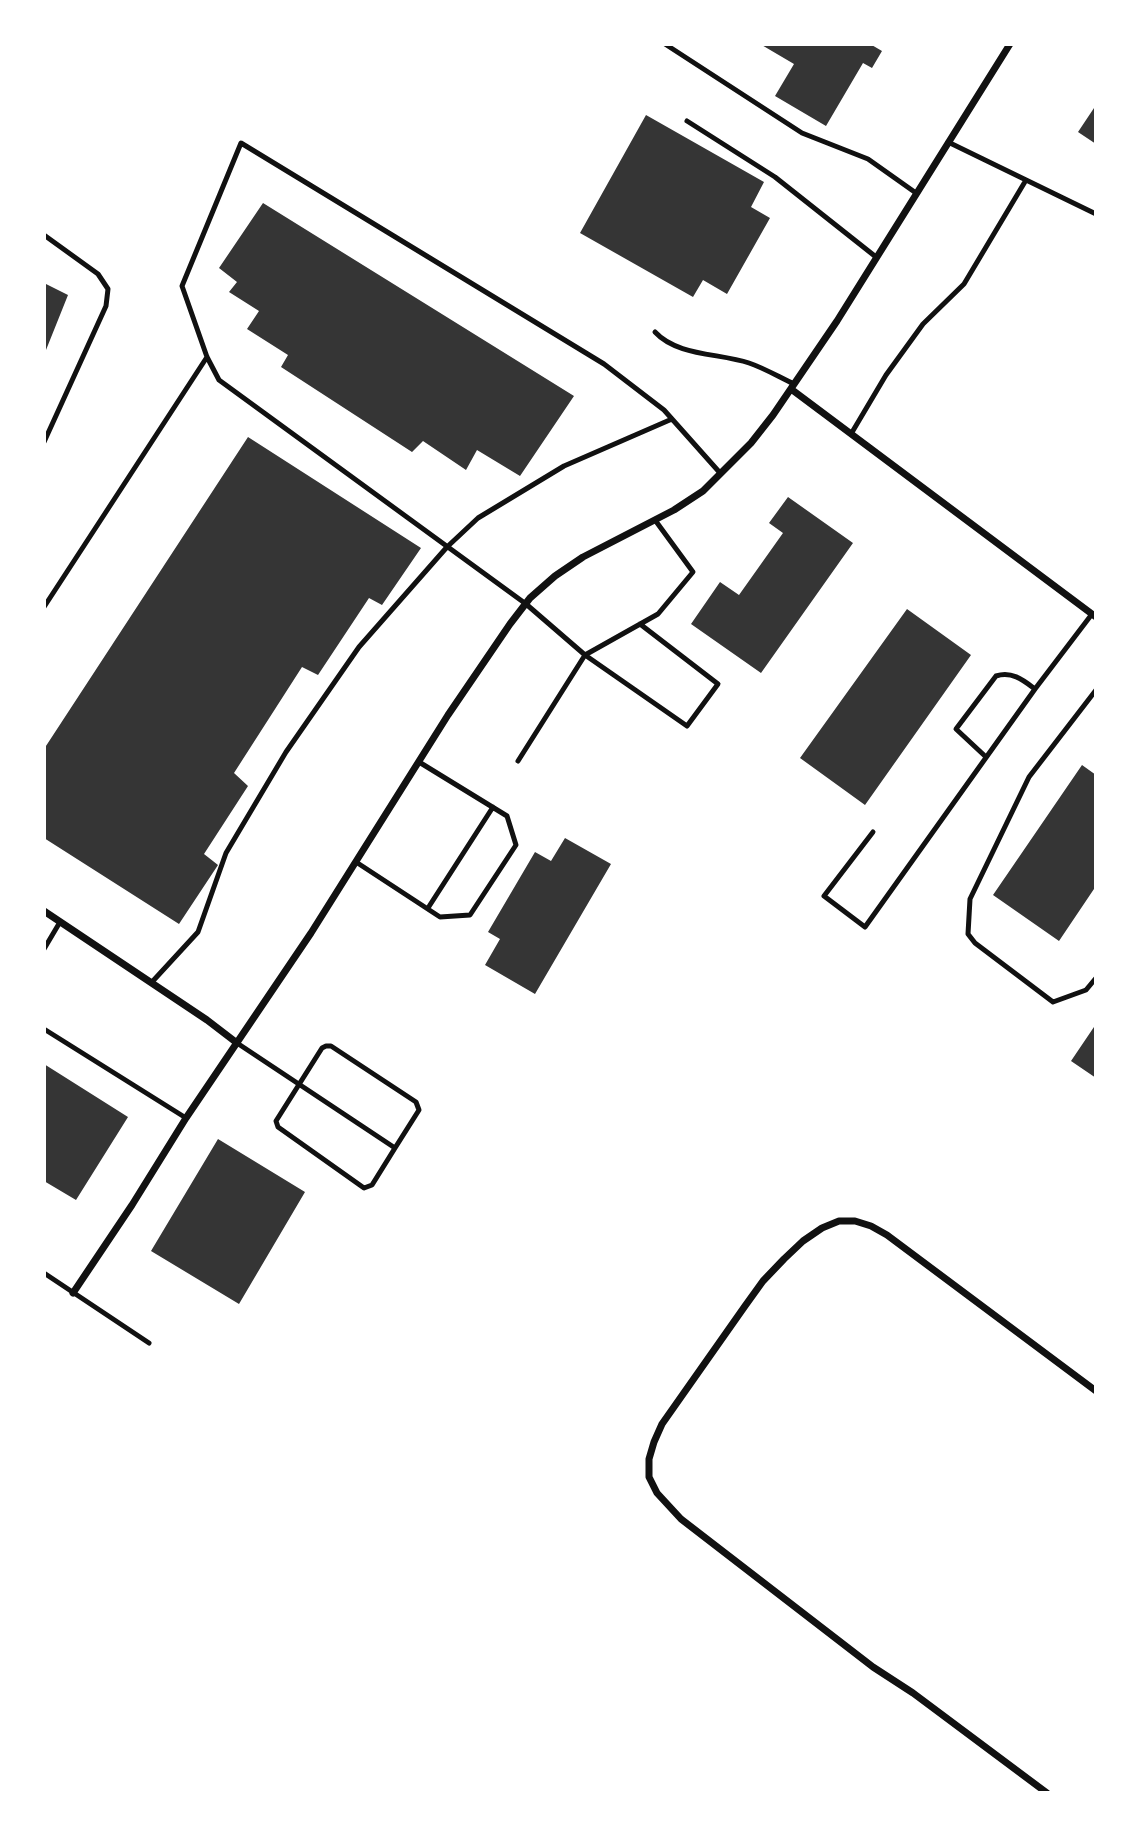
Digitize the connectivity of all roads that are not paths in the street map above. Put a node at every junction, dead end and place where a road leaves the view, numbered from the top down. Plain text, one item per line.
1 (665, 44) edge
2 (1010, 44) edge
3 (687, 121) dead end
4 (948, 142) junction
5 (1027, 180) junction
6 (916, 193) junction
7 (1096, 214) edge
8 (44, 235) edge
9 (876, 257) junction
10 (655, 332) dead end
11 (207, 357) junction
12 (792, 386) junction
13 (672, 419) junction
14 (851, 434) junction
15 (44, 442) edge
16 (721, 474) junction
17 (654, 520) junction
18 (447, 547) junction
19 (526, 604) junction
20 (44, 607) edge
21 (1094, 616) edge
22 (640, 624) junction
23 (585, 655) junction
24 (1035, 689) junction
25 (1096, 690) edge
26 (986, 757) junction
27 (518, 761) dead end
28 (419, 762) junction
29 (493, 807) junction
30 (873, 832) dead end
31 (356, 862) junction
32 (428, 908) junction
33 (44, 911) edge
34 (60, 922) junction
35 (44, 949) edge
36 (1096, 978) edge
37 (152, 982) junction
38 (44, 1029) edge
39 (237, 1043) junction
40 (298, 1085) junction
41 (186, 1118) junction
42 (395, 1148) junction
43 (44, 1273) edge
44 (73, 1293) junction
45 (149, 1343) dead end
46 (1096, 1391) edge
47 (1046, 1793) edge

1 - 6 lane
2 - 4 street
3 - 9 lane
4 - 5 lane
4 - 6 street
5 - 7 lane
5 - 14 lane
6 - 9 street
8 - 15 lane
9 - 12 street
10 - 12 lane
11 - 13 lane
11 - 18 lane
11 - 20 lane
12 - 14 street
12 - 16 street
13 - 16 lane
13 - 18 lane
14 - 21 street
16 - 17 street
17 - 19 street
17 - 22 lane
18 - 19 lane
18 - 37 lane
19 - 23 lane
19 - 28 street
21 - 24 lane
22 - 23 lane
22 - 23 lane
23 - 27 lane
24 - 26 lane
24 - 26 lane
25 - 36 lane
26 - 30 lane
28 - 29 lane
28 - 31 street
29 - 32 lane
29 - 32 lane
31 - 32 lane
31 - 39 street
33 - 34 street
34 - 35 lane
34 - 37 street
37 - 39 street
38 - 41 lane
39 - 40 lane
39 - 41 street
40 - 42 lane
40 - 42 lane
40 - 42 lane
41 - 44 street
43 - 44 lane
44 - 45 lane
46 - 47 street

